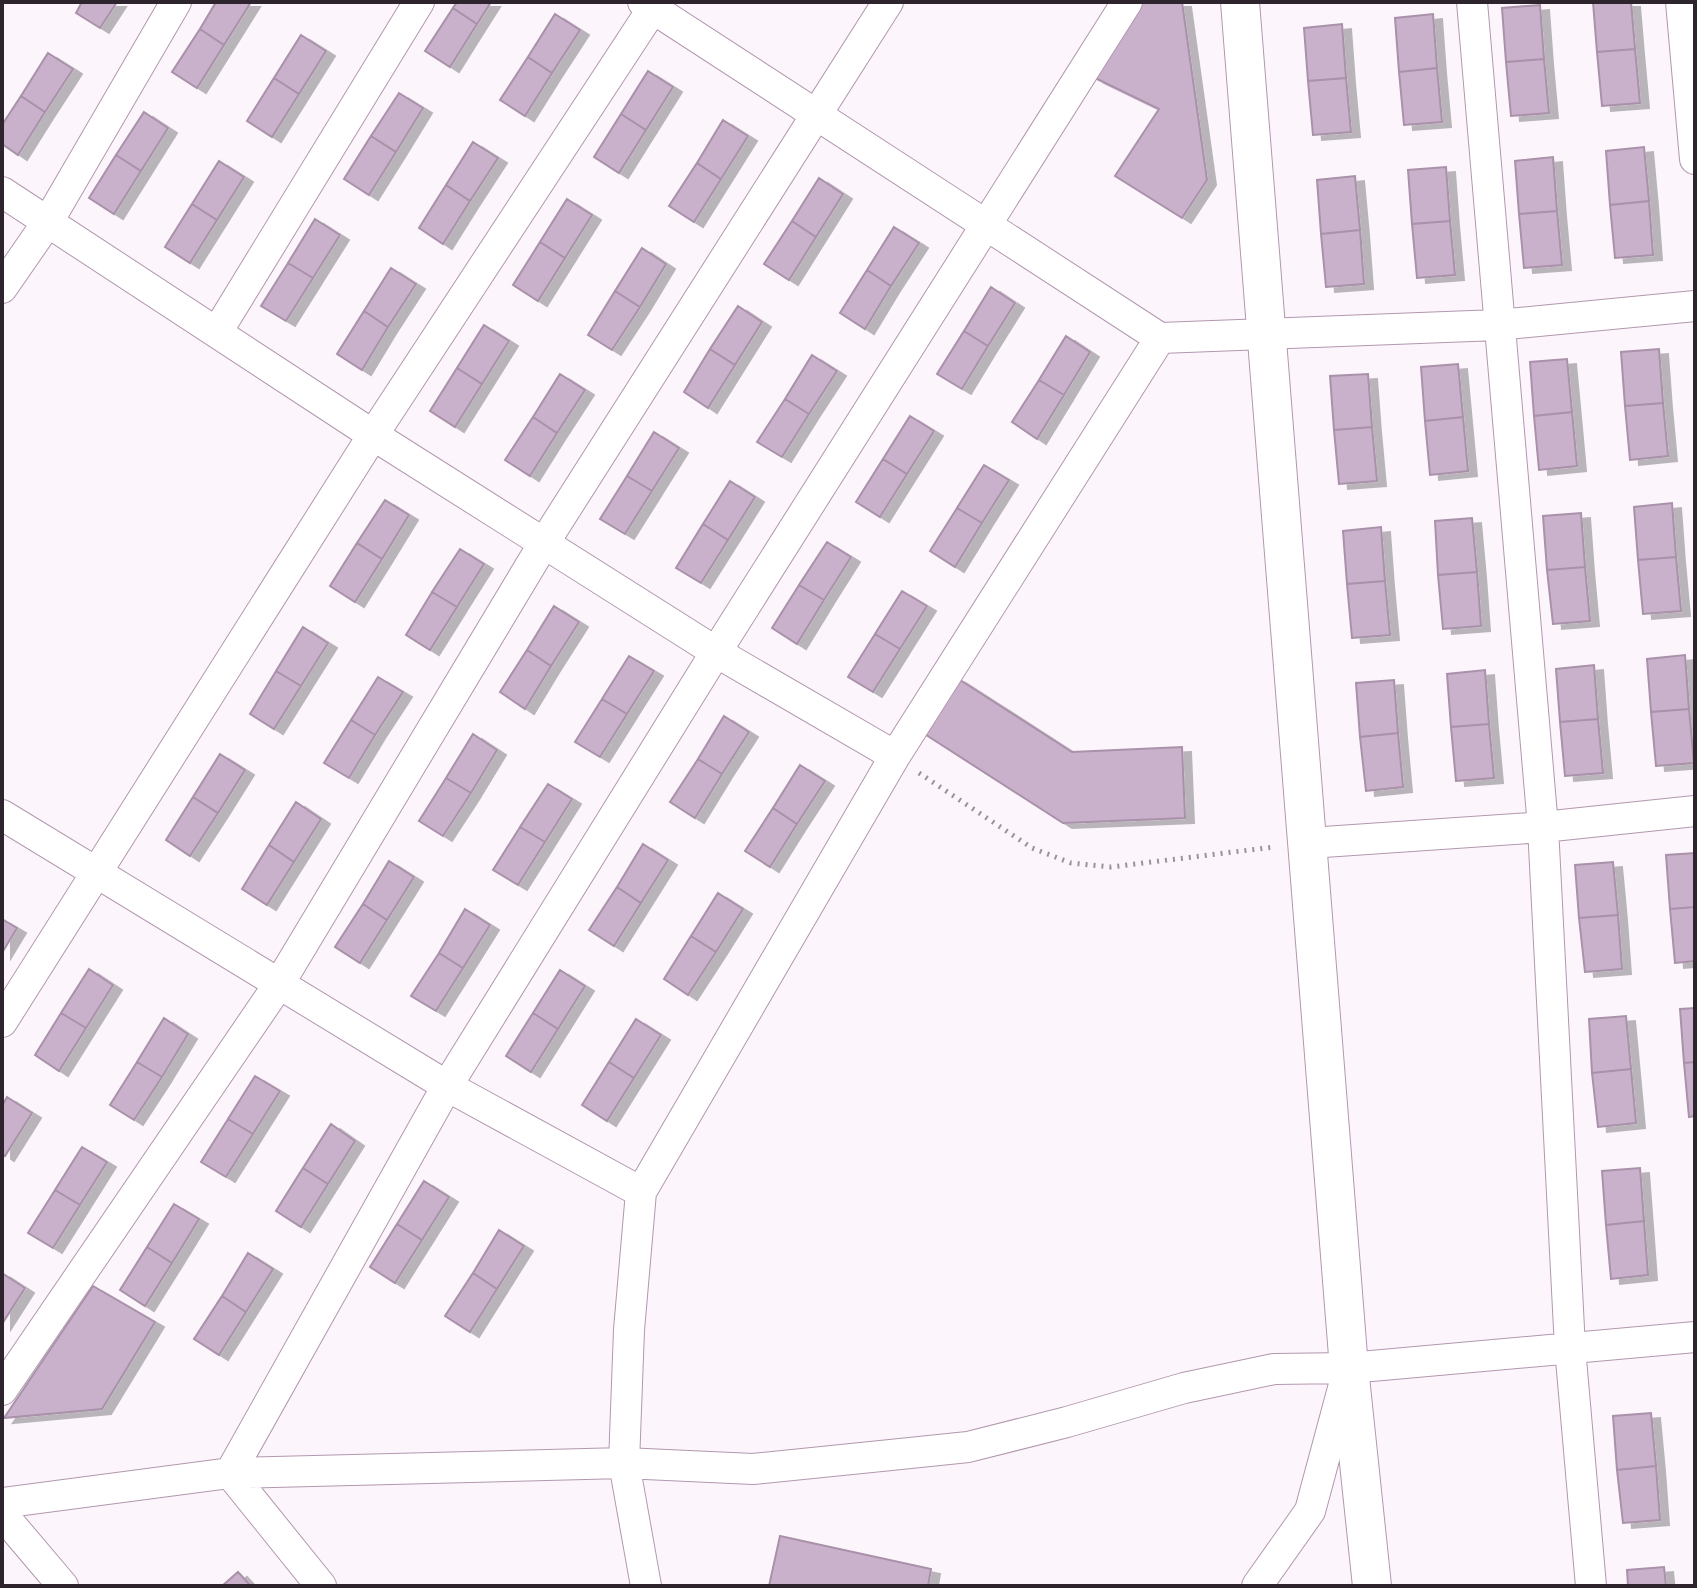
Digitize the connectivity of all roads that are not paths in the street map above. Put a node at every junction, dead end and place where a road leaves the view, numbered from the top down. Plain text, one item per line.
1 (176, 2) edge
2 (419, 2) edge
3 (888, 2) edge
4 (1127, 2) edge
5 (1240, 2) edge
6 (1472, 2) edge
7 (1681, 2) edge
8 (651, 4) edge
9 (816, 113) junction
10 (1695, 159) edge
11 (2, 192) edge
12 (49, 220) junction
13 (985, 224) junction
14 (2, 288) edge
15 (1695, 306) edge
16 (1498, 325) junction
17 (217, 332) junction
18 (1268, 334) junction
19 (1160, 338) junction
20 (373, 435) junction
21 (544, 543) junction
22 (716, 652) junction
23 (895, 756) junction
24 (1695, 811) edge
25 (2, 815) edge
26 (1543, 827) junction
27 (1309, 843) junction
28 (96, 873) junction
29 (279, 984) junction
30 (2, 1022) edge
31 (447, 1086) junction
32 (641, 1192) junction
33 (1695, 1337) edge
34 (1570, 1348) junction
35 (1349, 1368) junction
36 (2, 1390) edge
37 (624, 1463) junction
38 (230, 1473) junction
39 (2, 1503) edge
40 (2, 1514) edge
41 (63, 1586) edge
42 (321, 1586) edge
43 (646, 1586) edge
44 (1257, 1586) edge
45 (1372, 1586) edge
46 (1591, 1586) edge

1 - 12 street
2 - 17 street
3 - 9 street
4 - 13 street
5 - 18 street
6 - 16 street
7 - 10 street
8 - 9 street
8 - 20 street
9 - 13 street
9 - 21 street
11 - 12 street
12 - 14 street
12 - 17 street
13 - 19 street
13 - 22 street
15 - 16 street
16 - 18 street
16 - 26 street
17 - 20 street
18 - 19 street
18 - 27 street
19 - 23 street
20 - 21 street
20 - 28 street
21 - 22 street
21 - 29 street
22 - 23 street
22 - 31 street
23 - 32 street
24 - 26 street
25 - 28 street
26 - 27 street
26 - 34 street
27 - 35 street
28 - 29 street
28 - 30 street
29 - 31 street
29 - 36 street
31 - 32 street
31 - 38 street
32 - 37 street
33 - 34 street
34 - 35 street
34 - 46 street
35 - 37 street
35 - 44 street
35 - 45 street
37 - 38 street
37 - 43 street
38 - 39 street
38 - 42 street
40 - 41 street

